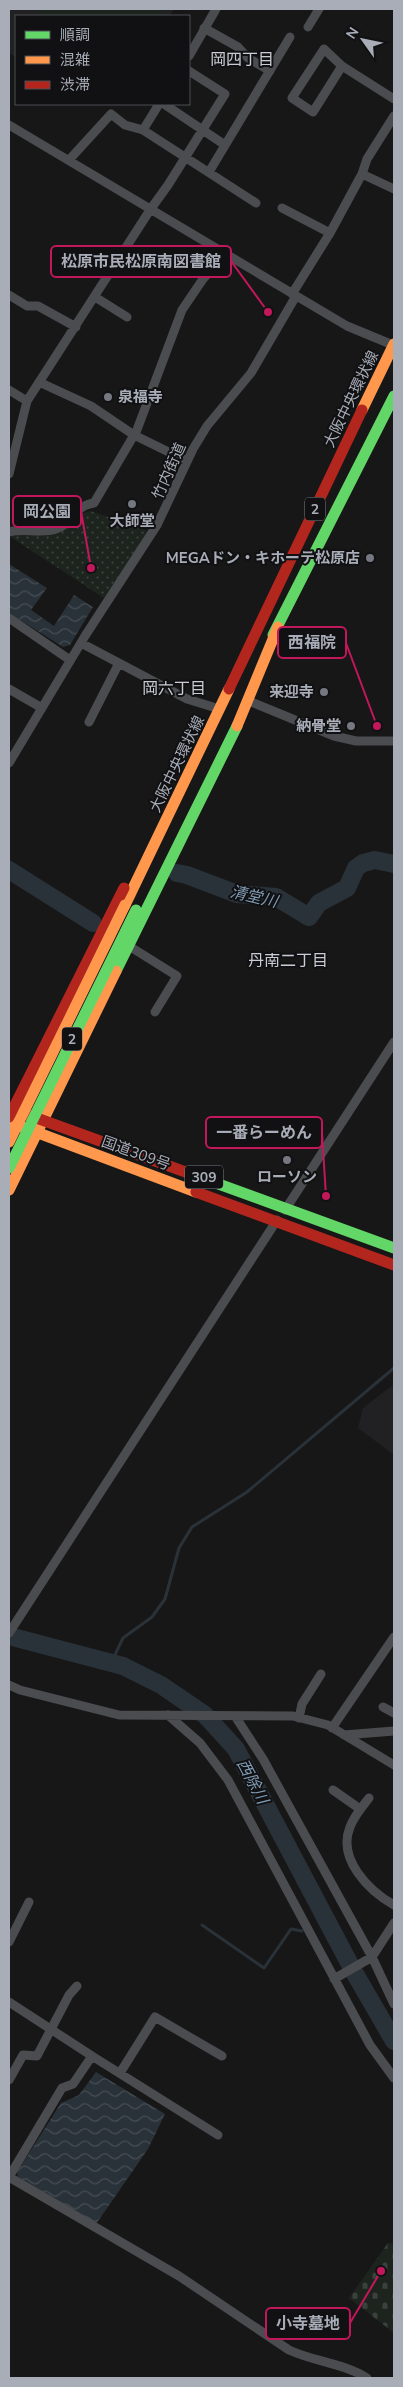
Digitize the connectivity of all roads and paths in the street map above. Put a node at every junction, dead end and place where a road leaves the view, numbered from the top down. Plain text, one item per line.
1 (216, 9) edge
2 (319, 9) edge
3 (308, 27) dead end
4 (204, 28) junction
5 (290, 37) dead end
6 (190, 54) edge
7 (342, 66) junction
8 (270, 71) junction
9 (190, 72) edge
10 (394, 99) edge
11 (158, 105) edge
12 (166, 105) edge
13 (394, 116) edge
14 (9, 125) edge
15 (202, 129) junction
16 (143, 130) junction
17 (225, 145) junction
18 (185, 157) junction
19 (69, 160) junction
20 (209, 172) junction
21 (362, 174) junction
22 (394, 189) edge
23 (256, 203) dead end
24 (282, 208) dead end
25 (150, 210) junction
26 (330, 233) junction
27 (226, 254) junction
28 (9, 295) edge
29 (294, 295) junction
30 (95, 297) junction
31 (128, 318) dead end
32 (76, 327) junction
33 (394, 345) edge
34 (39, 382) junction
35 (9, 390) edge
36 (394, 396) edge
37 (27, 401) junction
38 (135, 435) junction
39 (187, 461) junction
40 (9, 474) edge
41 (9, 532) edge
42 (9, 618) edge
43 (278, 628) junction
44 (80, 643) junction
45 (70, 660) junction
46 (119, 663) junction
47 (236, 675) junction
48 (9, 689) edge
49 (249, 701) junction
50 (213, 707) junction
51 (42, 708) junction
52 (89, 722) dead end
53 (394, 741) edge
54 (9, 763) edge
55 (130, 907) junction
56 (129, 946) junction
57 (155, 1012) dead end
58 (394, 1042) edge
59 (10, 1111) edge
60 (44, 1120) junction
61 (9, 1122) edge
62 (38, 1132) junction
63 (9, 1142) edge
64 (9, 1168) edge
65 (9, 1190) edge
66 (286, 1207) junction
67 (276, 1222) junction
68 (394, 1248) edge
69 (394, 1265) edge
70 (9, 1633) edge
71 (394, 1638) edge
72 (321, 1674) dead end
73 (9, 1685) edge
74 (383, 1707) dead end
75 (394, 1713) edge
76 (173, 1715) junction
77 (233, 1716) junction
78 (299, 1718) junction
79 (332, 1728) junction
80 (394, 1731) edge
81 (344, 1735) junction
82 (394, 1765) edge
83 (333, 1790) dead end
84 (369, 1798) dead end
85 (360, 1810) junction
86 (29, 1902) dead end
87 (394, 1905) edge
88 (394, 1923) edge
89 (9, 1942) edge
90 (369, 1959) junction
91 (337, 1978) junction
92 (77, 1986) dead end
93 (9, 2002) edge
94 (394, 2004) edge
95 (52, 2028) junction
96 (92, 2056) junction
97 (222, 2056) dead end
98 (120, 2073) junction
99 (394, 2078) edge
100 (9, 2080) edge
101 (218, 2135) dead end
102 (9, 2177) edge
103 (368, 2378) edge

1 - 4 street
2 - 3 street
4 - 6 street
4 - 8 street
5 - 8 street
7 - 7 street
7 - 10 street
8 - 17 street
9 - 15 street
11 - 16 street
12 - 15 street
13 - 21 street, 竹内街道
14 - 19 street
15 - 17 street
15 - 18 street
16 - 18 street
16 - 19 street
17 - 20 street
18 - 20 street
18 - 25 street
19 - 25 street
20 - 23 street
21 - 22 street
21 - 26 street, 竹内街道
24 - 26 street
25 - 27 street
25 - 30 street
26 - 29 street, 竹内街道
27 - 29 street
27 - 38 street
28 - 32 street
29 - 33 street
29 - 39 street, 竹内街道
30 - 31 street
30 - 32 street
32 - 34 street
33 - 47 main road, 大阪中央環状線 / 2
34 - 37 street
34 - 38 street
35 - 37 street
36 - 43 main road, 大阪中央環状線 / 2
37 - 40 street
38 - 39 street
38 - 41 street
39 - 44 street, 竹内街道
42 - 45 street
43 - 49 main road
43 - 55 main road, 大阪中央環状線 / 2
44 - 45 street, 竹内街道
44 - 46 street
45 - 51 street, 竹内街道
46 - 50 street
46 - 52 street
47 - 50 main road
47 - 55 main road, 大阪中央環状線 / 2
48 - 51 street
49 - 53 street
49 - 56 main road
50 - 59 main road
51 - 54 street
55 - 63 main road, 大阪中央環状線 / 2, bridge
55 - 64 main road, 大阪中央環状線 / 2, bridge
56 - 57 street
56 - 60 main road
58 - 66 street
59 - 60 main road, 国道309号 / 309
60 - 62 main road
60 - 66 main road, 国道309号 / 309
61 - 62 main road, 国道309号 / 309
62 - 65 main road
62 - 67 main road, 国道309号 / 309
66 - 67 street
66 - 68 main road, 国道309号 / 309
67 - 69 main road, 国道309号 / 309
67 - 70 street
71 - 79 street
72 - 78 street
73 - 76 street
74 - 75 street
76 - 77 street
76 - 91 street
77 - 78 street
77 - 90 street
78 - 79 street
79 - 81 street
80 - 81 street
81 - 82 street
83 - 85 street
84 - 85 street
85 - 87 street
86 - 89 street
88 - 90 street
90 - 91 street
90 - 94 street
91 - 99 street
92 - 95 street
93 - 95 street
95 - 96 street
95 - 100 street
96 - 98 street
96 - 102 street
97 - 98 street
98 - 101 street
102 - 103 street

